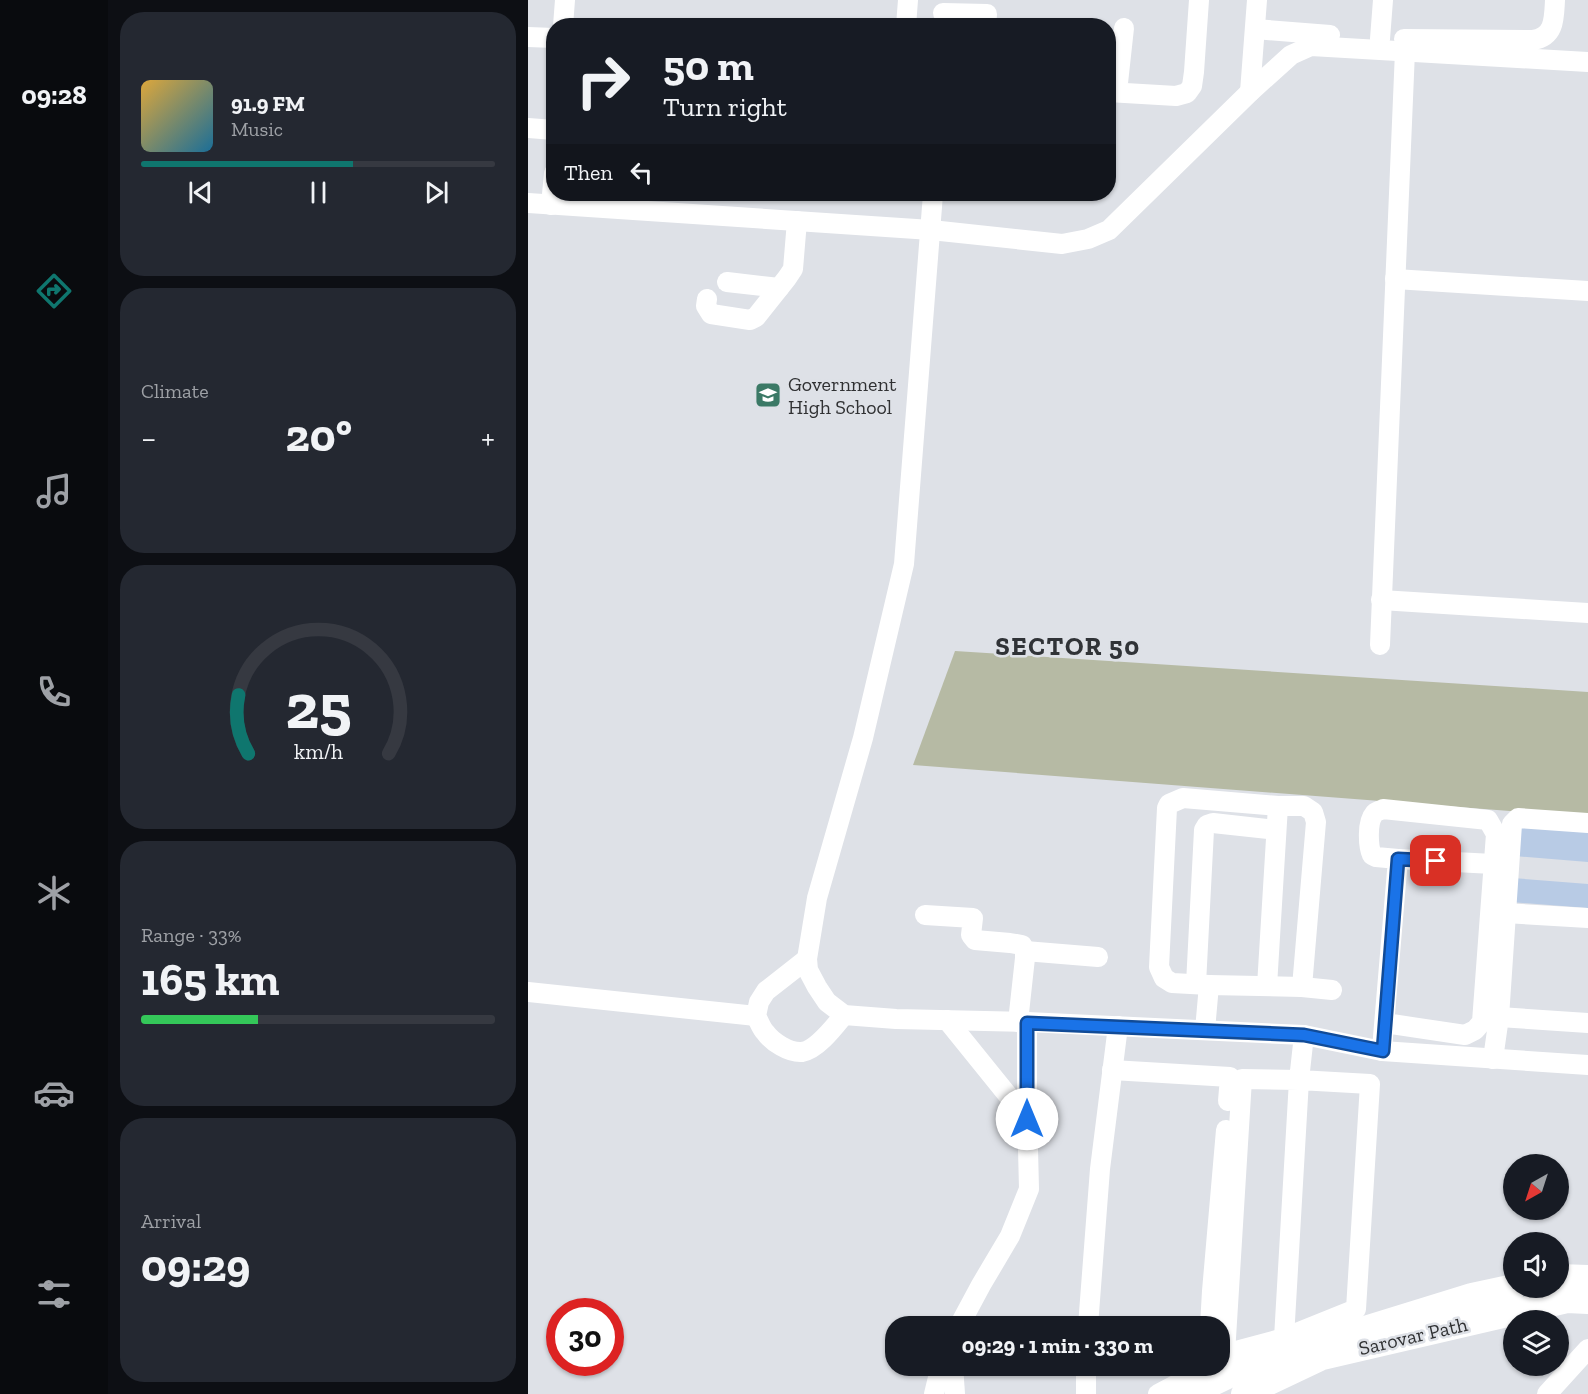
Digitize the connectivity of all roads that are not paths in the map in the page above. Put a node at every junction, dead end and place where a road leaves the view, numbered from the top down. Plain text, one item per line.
1 (565, 0) edge
2 (908, 0) edge
3 (1199, 0) edge
4 (1257, 0) edge
5 (1383, 0) edge
6 (1555, 0) edge
7 (943, 13) edge
8 (987, 13) edge
9 (564, 18) edge
10 (907, 18) edge
11 (1124, 28) dead end
12 (1255, 29) junction
13 (528, 37) edge
14 (546, 38) edge
15 (1380, 39) junction
16 (1405, 51) junction
17 (1588, 62) edge
18 (1116, 71) edge
19 (1116, 92) edge
20 (1250, 92) junction
21 (528, 128) edge
22 (546, 129) edge
23 (551, 201) edge
24 (933, 201) edge
25 (528, 203) edge
26 (551, 205) junction
27 (797, 221) junction
28 (931, 230) junction
29 (1395, 279) junction
30 (727, 282) dead end
31 (779, 288) junction
32 (1588, 291) edge
33 (707, 299) dead end
34 (1382, 600) junction
35 (1588, 613) edge
36 (1380, 645) dead end
37 (1278, 806) junction
38 (1588, 822) edge
39 (1276, 830) junction
40 (1398, 859) junction
41 (1494, 864) junction
42 (1505, 913) junction
43 (925, 915) dead end
44 (1588, 918) edge
45 (1025, 951) junction
46 (1098, 957) dead end
47 (807, 959) junction
48 (1203, 985) junction
49 (1267, 986) junction
50 (1302, 987) junction
51 (1332, 990) dead end
52 (528, 992) edge
53 (844, 1015) junction
54 (756, 1016) junction
55 (1499, 1017) junction
56 (946, 1020) junction
57 (1022, 1022) junction
58 (1385, 1023) junction
59 (1588, 1023) edge
60 (1118, 1026) junction
61 (1205, 1030) junction
62 (1304, 1035) junction
63 (1383, 1051) junction
64 (1493, 1059) junction
65 (1588, 1065) edge
66 (1112, 1070) junction
67 (1299, 1080) junction
68 (1027, 1119) junction
69 (1569, 1277) edge
70 (1588, 1278) edge
71 (1503, 1289) edge
72 (1588, 1301) edge
73 (964, 1316) edge
74 (1089, 1316) edge
75 (1211, 1316) edge
76 (1284, 1338) junction
77 (1588, 1349) edge
78 (938, 1376) edge
79 (954, 1376) edge
80 (1086, 1376) edge
81 (1192, 1376) edge
82 (934, 1394) edge
83 (956, 1394) edge
84 (1086, 1394) edge
85 (1158, 1394) edge
86 (1190, 1394) edge
87 (1244, 1394) edge
88 (1547, 1394) edge

1 - 9 street
2 - 10 street
3 - 19 street
4 - 12 street
5 - 15 street
6 - 15 street
7 - 8 street
11 - 18 street
12 - 15 street
12 - 20 street
13 - 14 street
16 - 17 street
16 - 20 street
16 - 29 street
20 - 28 street
21 - 22 street
23 - 26 street
24 - 28 street
25 - 26 street
26 - 27 street
27 - 28 street
27 - 31 street
28 - 47 street
29 - 32 street
29 - 34 street
30 - 31 street
31 - 33 street
34 - 35 street
34 - 36 street
37 - 39 street
37 - 48 street
37 - 50 street
38 - 42 street
39 - 48 street
39 - 49 street
40 - 41 street
40 - 41 street
40 - 58 street
41 - 58 street
42 - 44 street
42 - 55 street
43 - 45 street
45 - 46 street
45 - 57 street
47 - 53 street
47 - 54 street
48 - 49 street
48 - 61 street
49 - 50 street
50 - 51 street
52 - 54 street
53 - 54 street
53 - 56 street
55 - 59 street
55 - 64 street
56 - 57 street
56 - 68 street
57 - 60 street
57 - 68 street
58 - 63 street
60 - 61 street
60 - 66 street
61 - 62 street
62 - 63 street
62 - 67 street
63 - 64 street
64 - 65 street
66 - 74 street
66 - 75 street
67 - 76 street
67 - 76 street
67 - 76 street
68 - 73 street
69 - 70 main road
71 - 86 main road
72 - 87 main road, Sarovar Path
77 - 88 street
78 - 82 street
79 - 83 street
80 - 84 street
81 - 85 street

